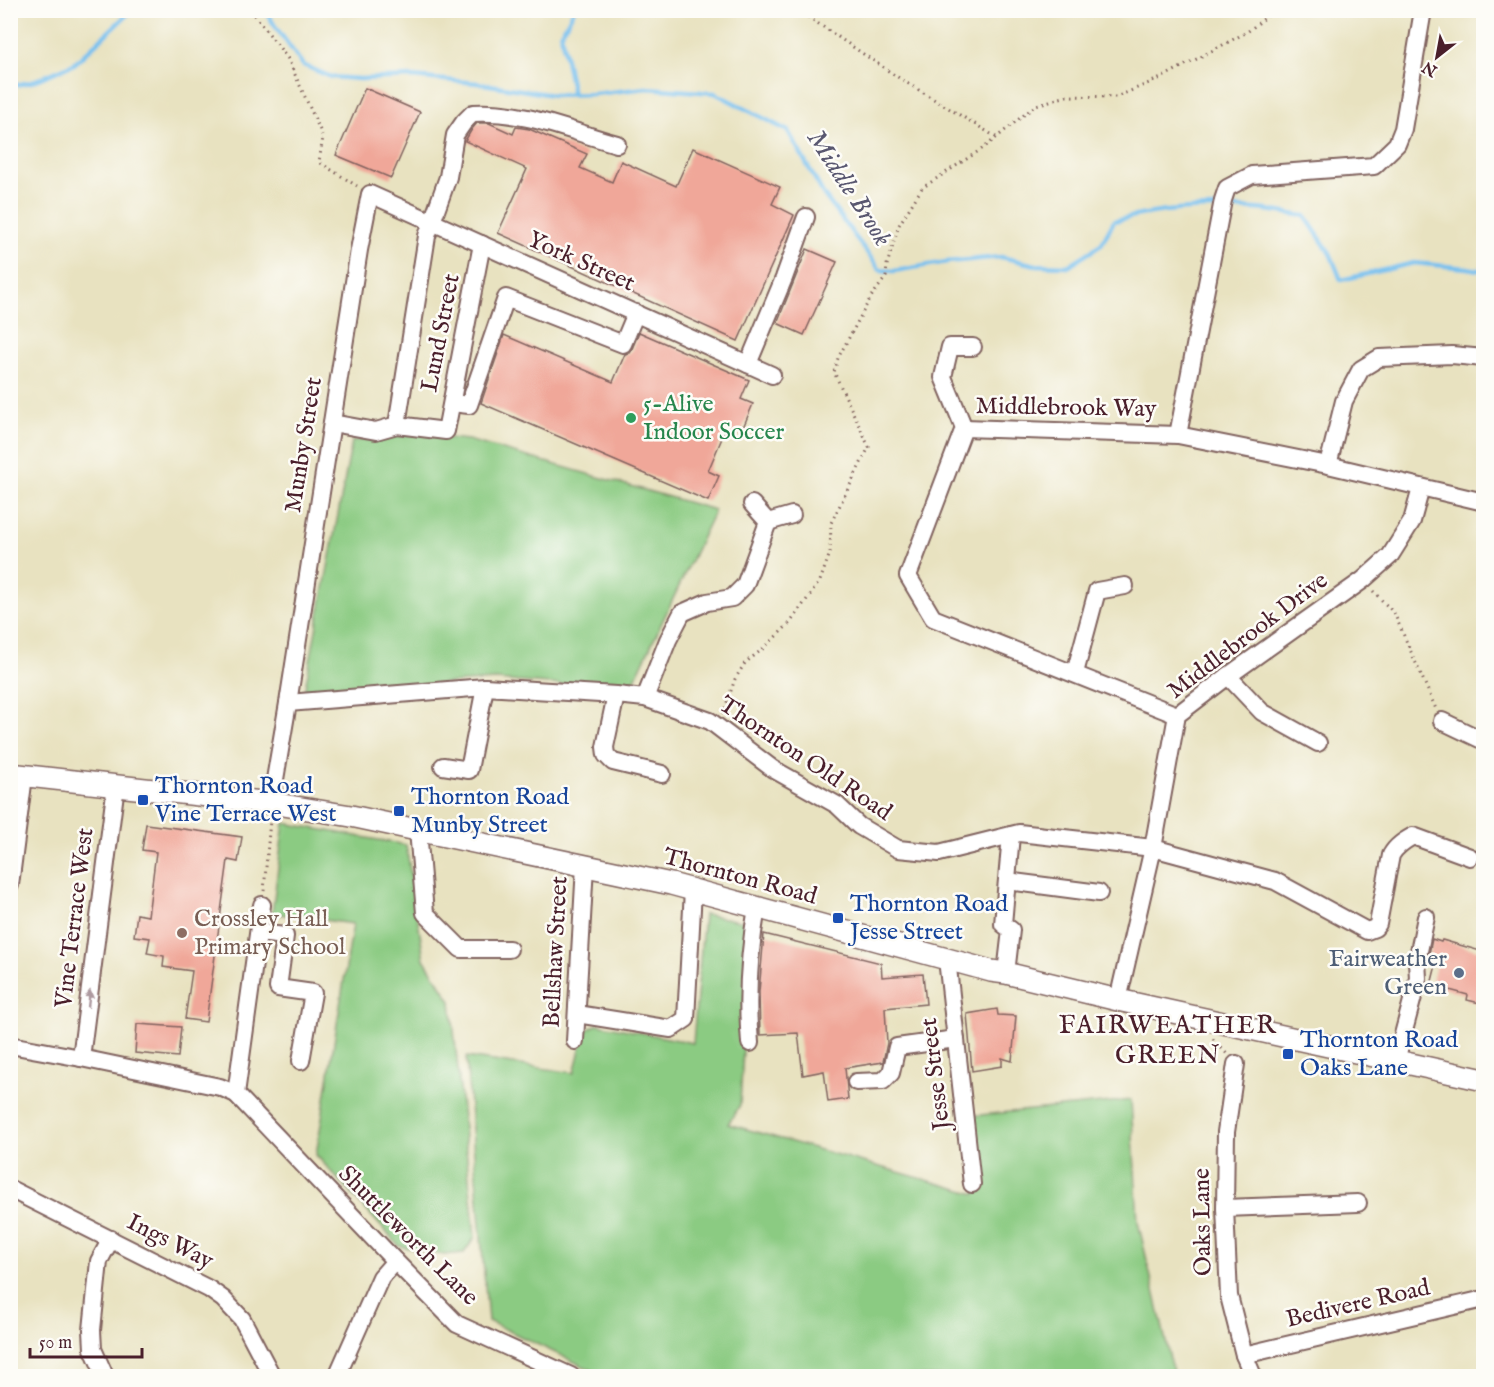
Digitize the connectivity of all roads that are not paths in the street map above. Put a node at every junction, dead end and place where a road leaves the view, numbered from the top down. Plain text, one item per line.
1 (1424, 10) edge
2 (617, 144) dead end
3 (370, 195) joint
4 (806, 217) dead end
5 (431, 221) junction
6 (482, 244) junction
7 (636, 313) junction
8 (974, 346) dead end
9 (1484, 358) edge
10 (748, 364) junction
11 (772, 375) dead end
12 (452, 403) junction
13 (332, 423) junction
14 (397, 425) junction
15 (964, 428) junction
16 (1178, 435) junction
17 (1328, 465) junction
18 (1421, 488) junction
19 (1484, 502) edge
20 (752, 504) dead end
21 (792, 515) dead end
22 (768, 522) junction
23 (1125, 586) dead end
24 (1075, 673) junction
25 (1228, 676) junction
26 (484, 687) junction
27 (616, 695) junction
28 (645, 698) junction
29 (288, 704) junction
30 (1177, 715) junction
31 (1442, 721) road end
32 (1484, 741) edge
33 (1318, 743) dead end
34 (443, 766) dead end
35 (662, 774) dead end
36 (17, 775) edge
37 (116, 785) junction
38 (271, 803) junction
39 (418, 830) junction
40 (1011, 835) junction
41 (1153, 848) junction
42 (1470, 858) dead end
43 (585, 866) junction
44 (1007, 881) junction
45 (10, 885) edge
46 (693, 890) junction
47 (1099, 893) dead end
48 (262, 905) road end
49 (757, 908) junction
50 (1426, 917) dead end
51 (259, 933) junction
52 (509, 949) dead end
53 (947, 959) junction
54 (1005, 973) junction
55 (1119, 1000) junction
56 (577, 1014) junction
57 (956, 1039) junction
58 (575, 1041) dead end
59 (750, 1043) dead end
60 (10, 1045) edge
61 (81, 1058) junction
62 (1396, 1061) junction
63 (301, 1062) dead end
64 (1236, 1064) road end
65 (1484, 1080) edge
66 (856, 1083) dead end
67 (236, 1094) junction
68 (972, 1184) dead end
69 (10, 1189) edge
70 (1358, 1203) dead end
71 (1226, 1208) junction
72 (111, 1239) junction
73 (395, 1261) junction
74 (1484, 1299) edge
75 (1244, 1355) junction
76 (105, 1377) edge
77 (272, 1377) edge
78 (337, 1377) edge
79 (572, 1377) edge
80 (1253, 1377) edge

1 - 16 street
2 - 5 street
3 - 5 street, York Street
3 - 13 street, Munby Street
4 - 10 street
5 - 6 street, York Street
5 - 14 street
6 - 7 street, York Street
6 - 12 street, Lund Street
7 - 10 street, York Street
7 - 12 street
8 - 15 street
9 - 17 street
10 - 11 street, York Street
12 - 14 street, Lund Street
13 - 14 street
13 - 29 street, Munby Street
15 - 16 street, Middlebrook Way
15 - 24 street, Middlebrook Way
16 - 17 street, Middlebrook Way
17 - 18 street, Middlebrook Way
18 - 19 street, Middlebrook Way
18 - 25 street, Middlebrook Drive
20 - 22 street
21 - 22 street
22 - 28 street
23 - 24 street
24 - 30 street, Middlebrook Way
25 - 30 street, Middlebrook Drive
25 - 33 street
26 - 27 street, Thornton Old Road
26 - 29 street, Thornton Old Road
26 - 34 street
27 - 28 street, Thornton Old Road
27 - 35 street
28 - 40 street, Thornton Old Road
29 - 38 street
30 - 41 street, Middlebrook Drive
31 - 32 street
36 - 37 main road, Thornton Road
36 - 45 street
37 - 38 main road, Thornton Road
61 -> 37 street, Vine Terrace West
38 - 39 main road, Thornton Road
39 - 43 main road, Thornton Road
39 - 52 street
40 - 41 street, Thornton Old Road
40 - 44 street
41 - 42 street, Thornton Old Road
41 - 55 street, Middlebrook Drive
43 - 46 main road, Thornton Road
43 - 56 street, Bellshaw Street
44 - 47 street
44 - 54 street
46 - 49 main road, Thornton Road
46 - 56 street
48 - 51 street
49 - 53 main road, Thornton Road
49 - 59 street
50 - 62 street
51 - 63 street
51 - 67 street
53 - 54 main road, Thornton Road
53 - 57 street, Jesse Street
54 - 55 main road, Thornton Road
55 - 62 main road, Thornton Road
56 - 58 street, Bellshaw Street
57 - 66 street
57 - 68 street, Jesse Street
60 - 61 street, Shuttleworth Lane
61 - 67 street, Shuttleworth Lane
62 - 65 main road, Thornton Road
64 - 71 street, Oaks Lane
67 - 73 street, Shuttleworth Lane
69 - 72 street, Ings Way
70 - 71 street
71 - 75 street, Oaks Lane
72 - 76 street
72 - 77 street, Ings Way
73 - 78 street
73 - 79 street, Shuttleworth Lane
74 - 75 street, Bedivere Road
75 - 80 street, Oaks Lane

